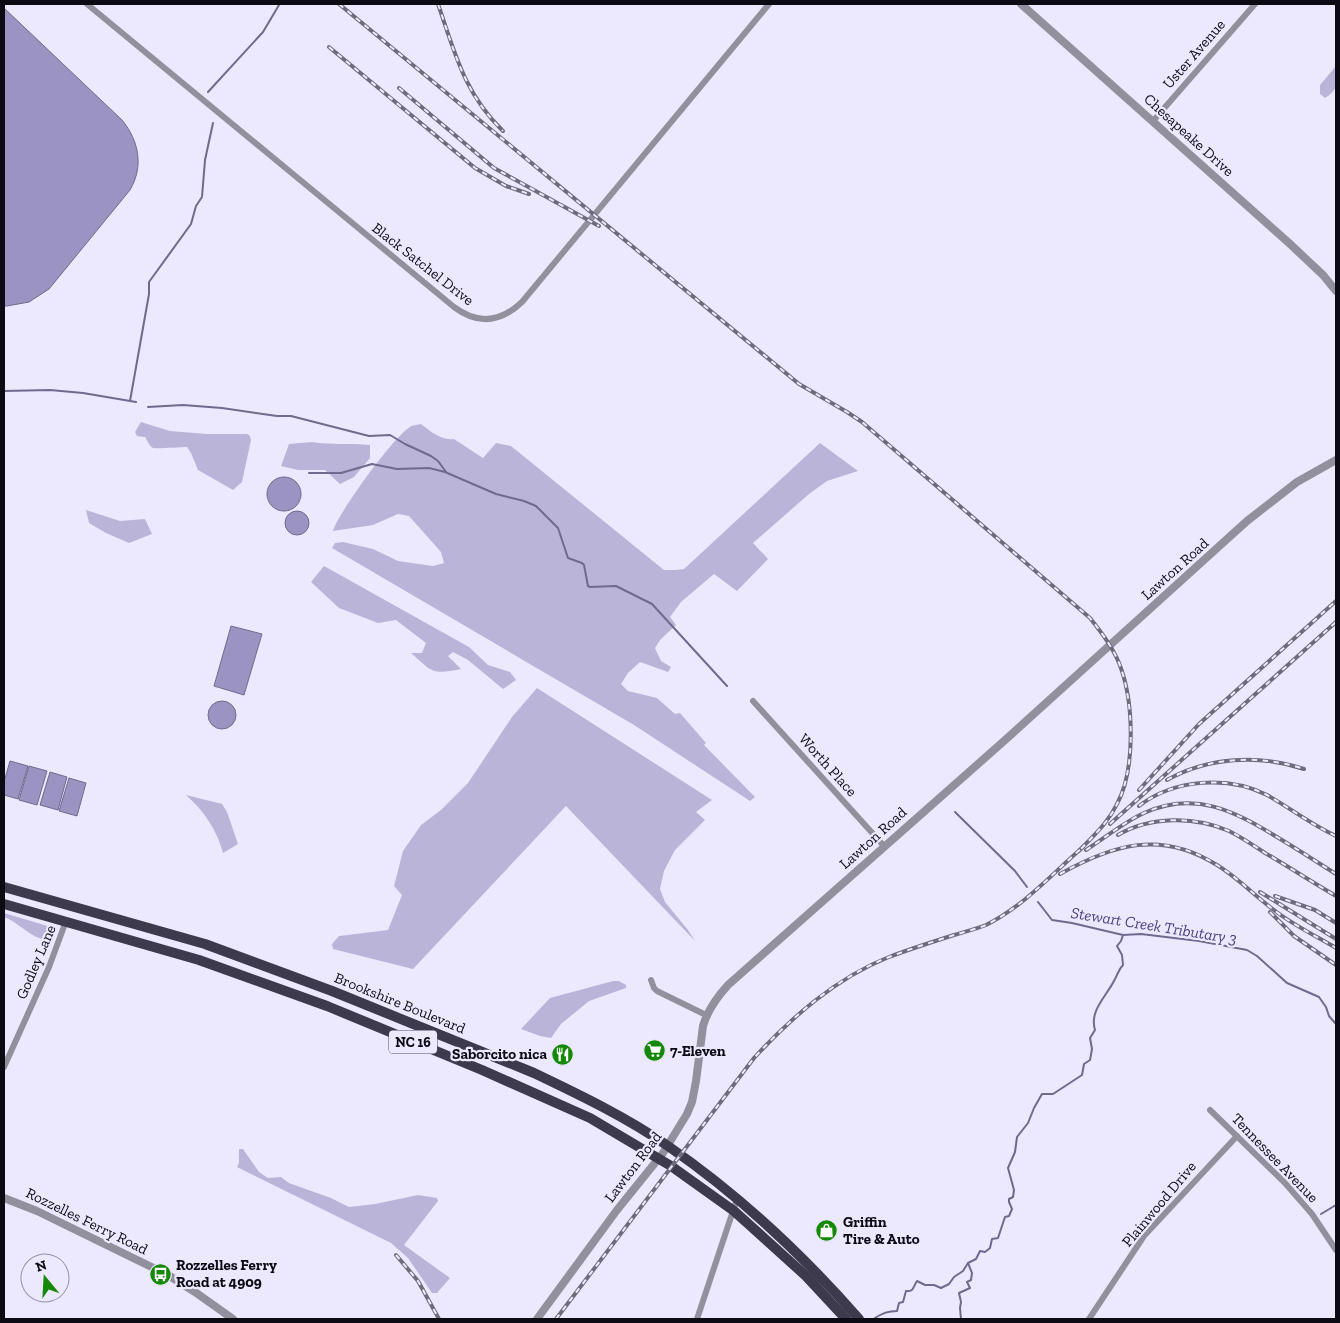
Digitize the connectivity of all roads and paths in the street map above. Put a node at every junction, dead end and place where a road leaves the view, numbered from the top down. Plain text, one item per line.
1 (87, 4) edge
2 (769, 4) edge
3 (1020, 4) edge
4 (1255, 4) edge
5 (1153, 122) junction
6 (1336, 291) edge
7 (1336, 460) edge
8 (753, 701) dead end
9 (884, 846) junction
10 (4, 887) edge
11 (4, 904) edge
12 (66, 921) junction
13 (205, 944) junction
14 (199, 960) junction
15 (651, 980) dead end
16 (706, 1015) junction
17 (4, 1067) edge
18 (1210, 1110) dead end
19 (1237, 1136) junction
20 (668, 1146) junction
21 (659, 1158) junction
22 (4, 1198) edge
23 (737, 1199) junction
24 (734, 1211) junction
25 (1336, 1250) edge
26 (233, 1319) edge
27 (537, 1319) edge
28 (697, 1319) edge
29 (846, 1319) edge
30 (859, 1319) edge
31 (1089, 1319) edge

1 - 2 street, Black Satchel Drive
3 - 5 street, Chesapeake Drive
4 - 5 street, Uster Avenue
5 - 6 street, Chesapeake Drive
7 - 9 street, Lawton Road
8 - 9 street, Worth Place
9 - 16 street, Lawton Road
10 - 13 highway, Brookshire Boulevard / NC 16
11 - 12 highway, Brookshire Boulevard / NC 16
12 - 14 highway, Brookshire Boulevard / NC 16
12 - 17 street, Godley Lane
13 - 14 highway
13 - 20 highway, Brookshire Boulevard / NC 16
14 - 21 highway, Brookshire Boulevard / NC 16
15 - 16 street
16 - 20 street, Lawton Road
18 - 19 street, Tennessee Avenue
19 - 25 street, Tennessee Avenue
19 - 31 street, Plainwood Drive
20 - 21 street, Lawton Road
20 - 23 highway, Brookshire Boulevard / NC 16
21 - 24 highway, Brookshire Boulevard / NC 16
21 - 27 street, Lawton Road
22 - 26 street, Rozzelles Ferry Road
23 - 24 street
23 - 30 highway, Brookshire Boulevard / NC 16
24 - 28 street
24 - 29 highway, Brookshire Boulevard / NC 16

